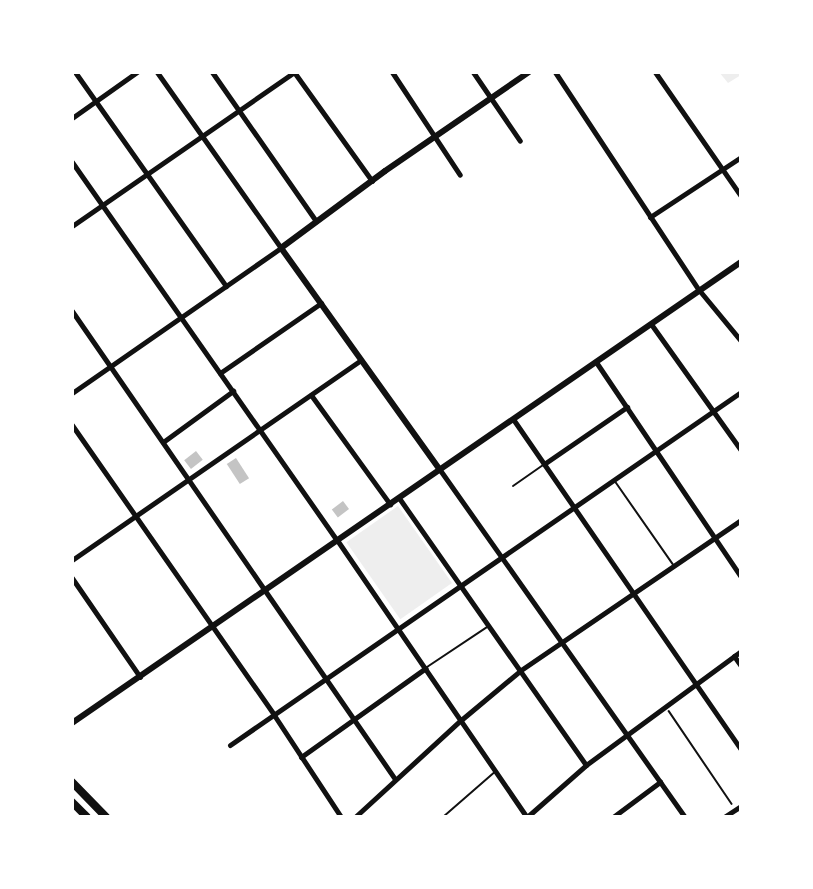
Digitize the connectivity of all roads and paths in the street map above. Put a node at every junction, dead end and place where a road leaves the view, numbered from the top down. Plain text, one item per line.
1 (75, 72) edge
2 (137, 72) edge
3 (157, 72) edge
4 (212, 72) edge
5 (294, 72) edge
6 (392, 72) edge
7 (473, 72) edge
8 (529, 72) edge
9 (555, 72) edge
10 (656, 72) edge
11 (491, 99) junction
12 (96, 101) junction
13 (238, 111) junction
14 (72, 118) edge
15 (202, 137) junction
16 (435, 137) junction
17 (520, 141) dead end
18 (741, 157) edge
19 (72, 162) edge
20 (722, 169) junction
21 (147, 174) junction
22 (460, 175) dead end
23 (372, 181) junction
24 (741, 196) edge
25 (102, 205) junction
26 (650, 217) junction
27 (316, 222) junction
28 (72, 226) edge
29 (281, 248) junction
30 (741, 262) edge
31 (226, 286) junction
32 (699, 290) junction
33 (321, 303) junction
34 (72, 311) edge
35 (181, 317) junction
36 (651, 324) junction
37 (741, 341) edge
38 (361, 360) junction
39 (596, 362) junction
40 (110, 366) junction
41 (220, 373) junction
42 (233, 391) junction
43 (741, 392) edge
44 (72, 393) edge
45 (311, 394) junction
46 (627, 408) junction
47 (711, 412) junction
48 (513, 419) junction
49 (72, 425) edge
50 (259, 429) junction
51 (163, 442) junction
52 (656, 450) junction
53 (741, 450) edge
54 (544, 464) junction
55 (440, 470) junction
56 (614, 479) junction
57 (188, 480) junction
58 (513, 486) dead end
59 (399, 498) junction
60 (390, 504) junction
61 (574, 507) junction
62 (135, 516) junction
63 (741, 520) edge
64 (715, 538) junction
65 (337, 540) junction
66 (501, 557) junction
67 (72, 560) edge
68 (674, 566) junction
69 (741, 577) edge
70 (72, 578) edge
71 (461, 585) junction
72 (265, 590) junction
73 (633, 593) junction
74 (489, 625) junction
75 (213, 627) junction
76 (398, 628) junction
77 (562, 642) junction
78 (741, 651) edge
79 (734, 656) junction
80 (741, 666) edge
81 (426, 668) junction
82 (521, 670) junction
83 (140, 676) junction
84 (326, 678) junction
85 (696, 684) junction
86 (666, 706) junction
87 (274, 715) junction
88 (353, 718) junction
89 (461, 720) junction
90 (72, 723) edge
91 (627, 734) junction
92 (230, 745) dead end
93 (741, 750) edge
94 (301, 757) junction
95 (586, 765) junction
96 (496, 771) junction
97 (395, 778) junction
98 (72, 782) edge
99 (660, 782) junction
100 (72, 802) edge
101 (739, 808) edge
102 (87, 817) edge
103 (106, 817) edge
104 (341, 817) edge
105 (355, 817) edge
106 (443, 817) edge
107 (527, 817) edge
108 (614, 817) edge
109 (685, 817) edge
110 (724, 817) edge

1 - 12 street
2 - 12 street
3 - 15 street
4 - 13 street
5 - 13 street
5 - 23 street
6 - 16 street
7 - 11 street
8 - 11 street
9 - 26 street
10 - 20 street
11 - 16 street
11 - 17 street
12 - 14 street
12 - 21 street
13 - 15 street
13 - 27 street
15 - 21 street
15 - 29 street
16 - 22 street
16 - 23 street
18 - 20 street
19 - 25 street
20 - 24 street
20 - 26 street
21 - 25 street
21 - 31 street
23 - 27 street
25 - 28 street
25 - 35 street
26 - 32 street
27 - 29 street
29 - 31 street
29 - 33 street
30 - 32 street
31 - 35 street
32 - 36 street
32 - 37 street
33 - 38 street
33 - 41 street
34 - 40 street
35 - 40 street
35 - 41 street
36 - 39 street
36 - 47 street
38 - 45 street
38 - 55 street
39 - 46 street
39 - 48 street
40 - 44 street
40 - 51 street
41 - 42 street
42 - 50 street
42 - 51 street
43 - 47 street
45 - 50 street
45 - 60 street
46 - 52 street
46 - 54 street
47 - 52 street
47 - 53 street
48 - 54 street
48 - 55 street
49 - 62 street
50 - 57 street
50 - 65 street
51 - 57 street
52 - 56 street
52 - 64 street
54 - 58 lane
54 - 61 street
55 - 59 street
55 - 66 street
56 - 61 street
56 - 68 lane
57 - 62 street
57 - 72 street
59 - 60 street
59 - 71 street
60 - 65 street
61 - 66 street
61 - 73 street
62 - 67 street
62 - 75 street
63 - 64 street
64 - 68 street
64 - 69 street
65 - 72 street
65 - 76 street
66 - 71 street
66 - 77 street
68 - 73 street
70 - 83 street
71 - 74 street
71 - 76 street
72 - 75 street
72 - 84 street
73 - 77 street
73 - 85 street
74 - 81 lane
74 - 82 street
75 - 83 street
75 - 87 street
76 - 81 street
76 - 84 street
77 - 82 street
77 - 91 street
78 - 79 street
79 - 80 street
79 - 85 street
81 - 88 street
81 - 89 street
82 - 89 street
82 - 95 street
83 - 90 street
84 - 87 street
84 - 88 street
85 - 86 street
85 - 93 street
86 - 91 street
86 - 101 path
87 - 92 street
87 - 94 street
88 - 94 street
88 - 97 street
89 - 96 street
89 - 97 street
91 - 95 street
91 - 99 street
94 - 104 street
95 - 107 street
96 - 106 lane
96 - 107 street
97 - 105 street
98 - 103 highway
99 - 108 street
99 - 109 street
100 - 102 highway
101 - 110 street

